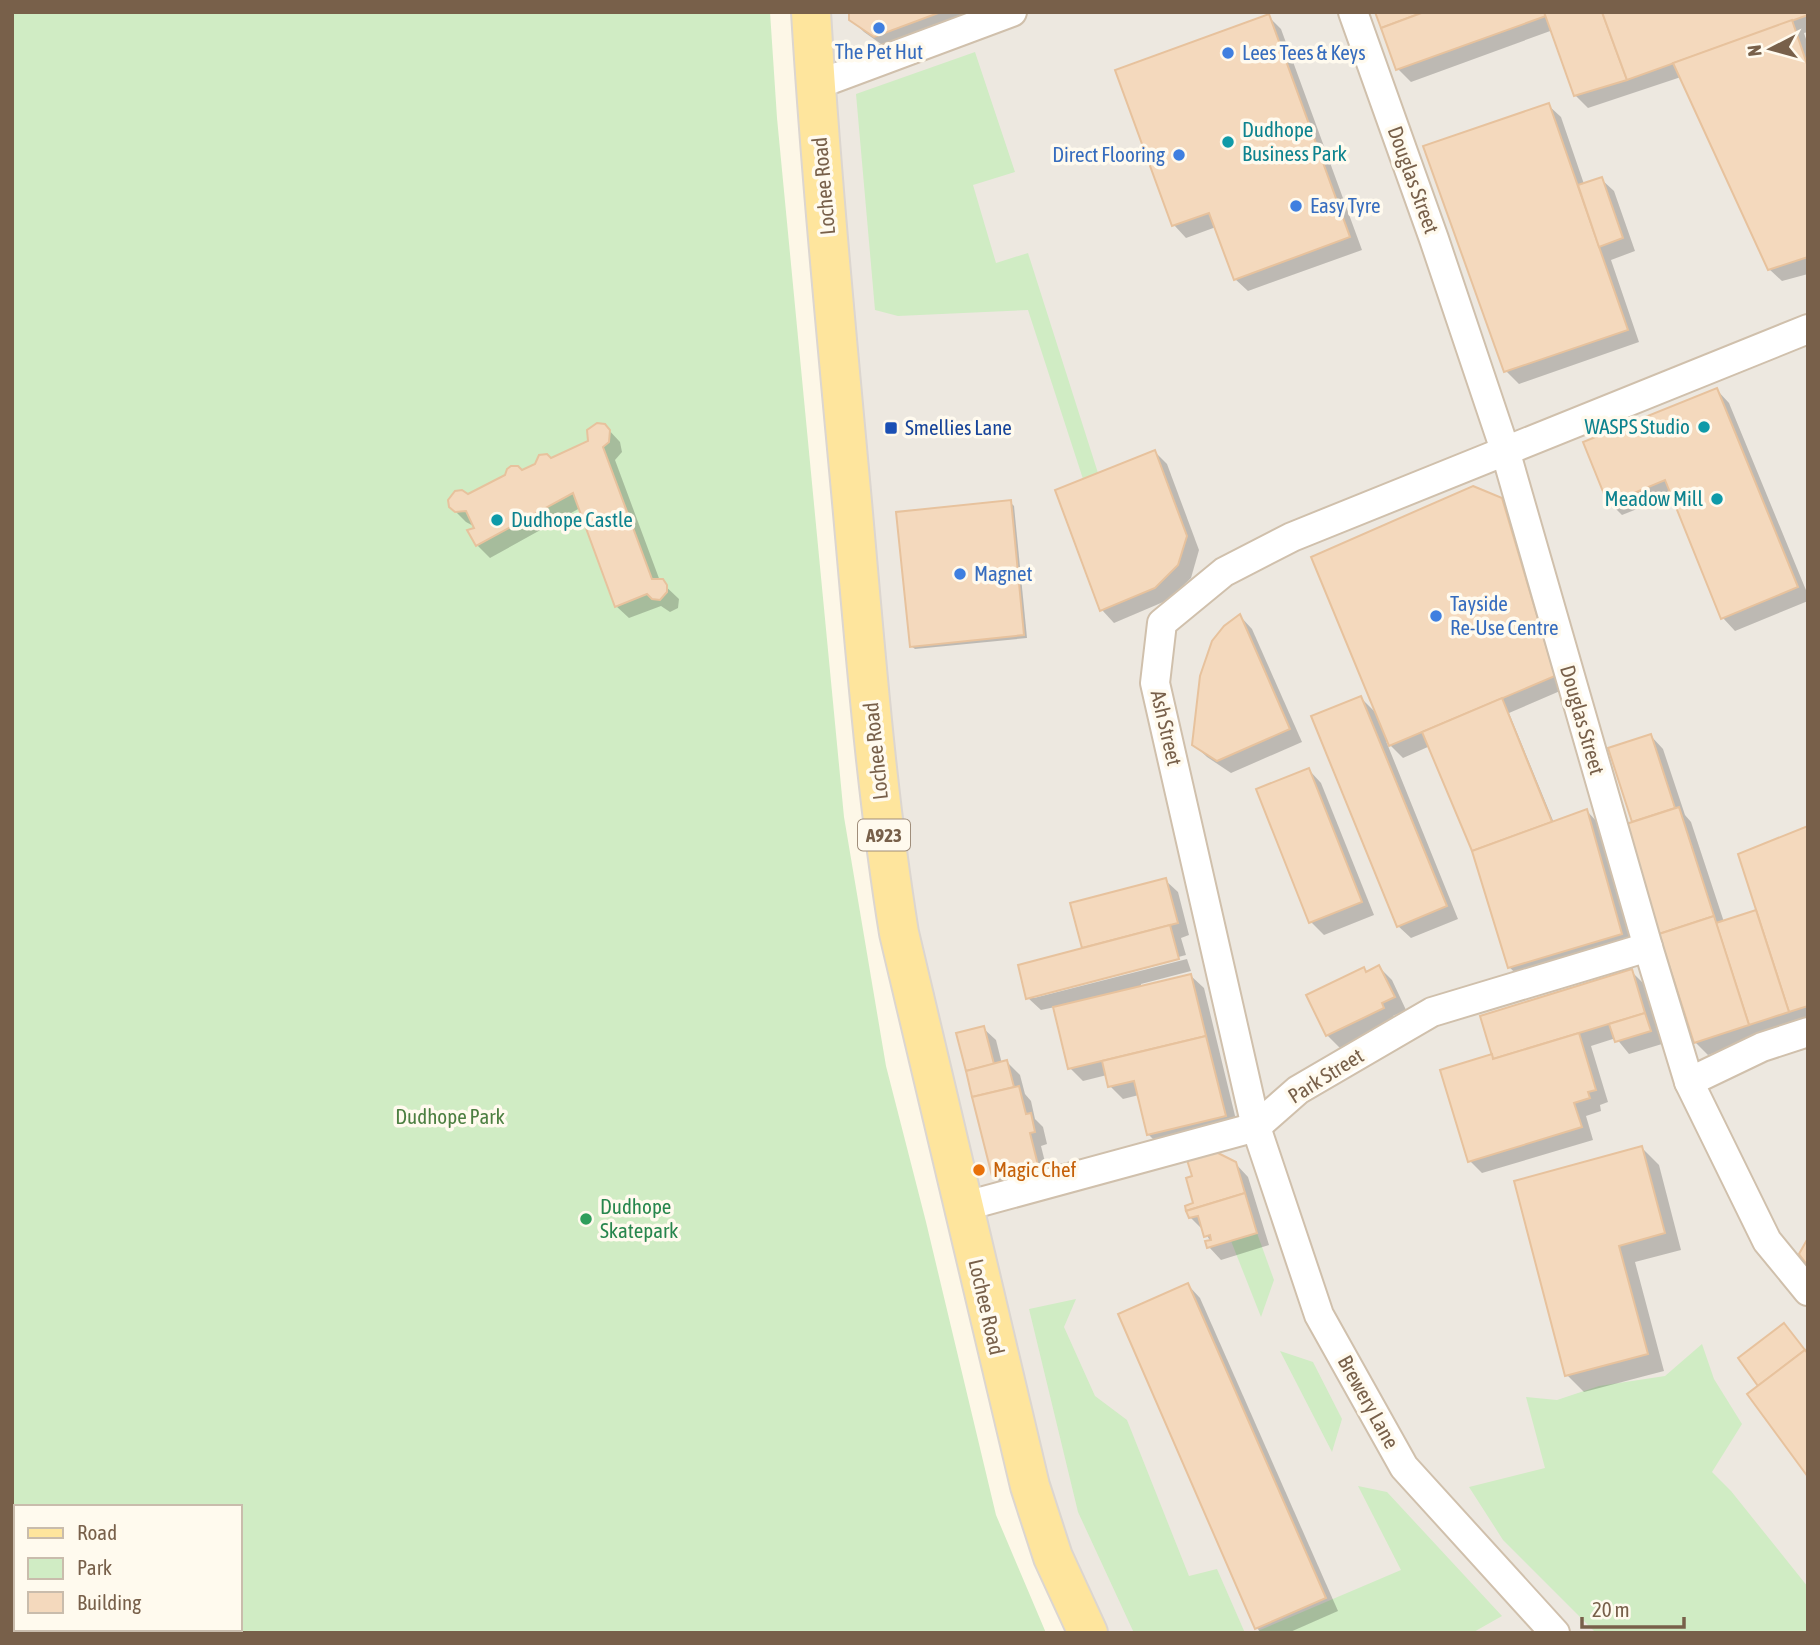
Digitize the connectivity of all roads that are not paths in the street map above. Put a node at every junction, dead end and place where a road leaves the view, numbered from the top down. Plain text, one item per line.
1 (811, 12) edge
2 (1012, 12) edge
3 (1353, 12) edge
4 (816, 85) junction
5 (1808, 330) edge
6 (1505, 450) junction
7 (1647, 947) junction
8 (1808, 1032) edge
9 (1689, 1082) junction
10 (1256, 1127) junction
11 (962, 1207) junction
12 (1808, 1291) edge
13 (1088, 1633) edge
14 (1555, 1633) edge

1 - 4 main road, Lochee Road / A923
2 - 4 street
3 - 6 street, Douglas Street
4 - 11 main road, Lochee Road / A923
5 - 6 street, Ash Street
6 - 7 street, Douglas Street
6 - 10 street, Ash Street
7 - 9 street, Douglas Street
7 - 10 street, Park Street
8 - 9 street
9 - 12 street, Douglas Street
10 - 11 street, Park Street
10 - 14 street, Brewery Lane
11 - 13 main road, Lochee Road / A923

